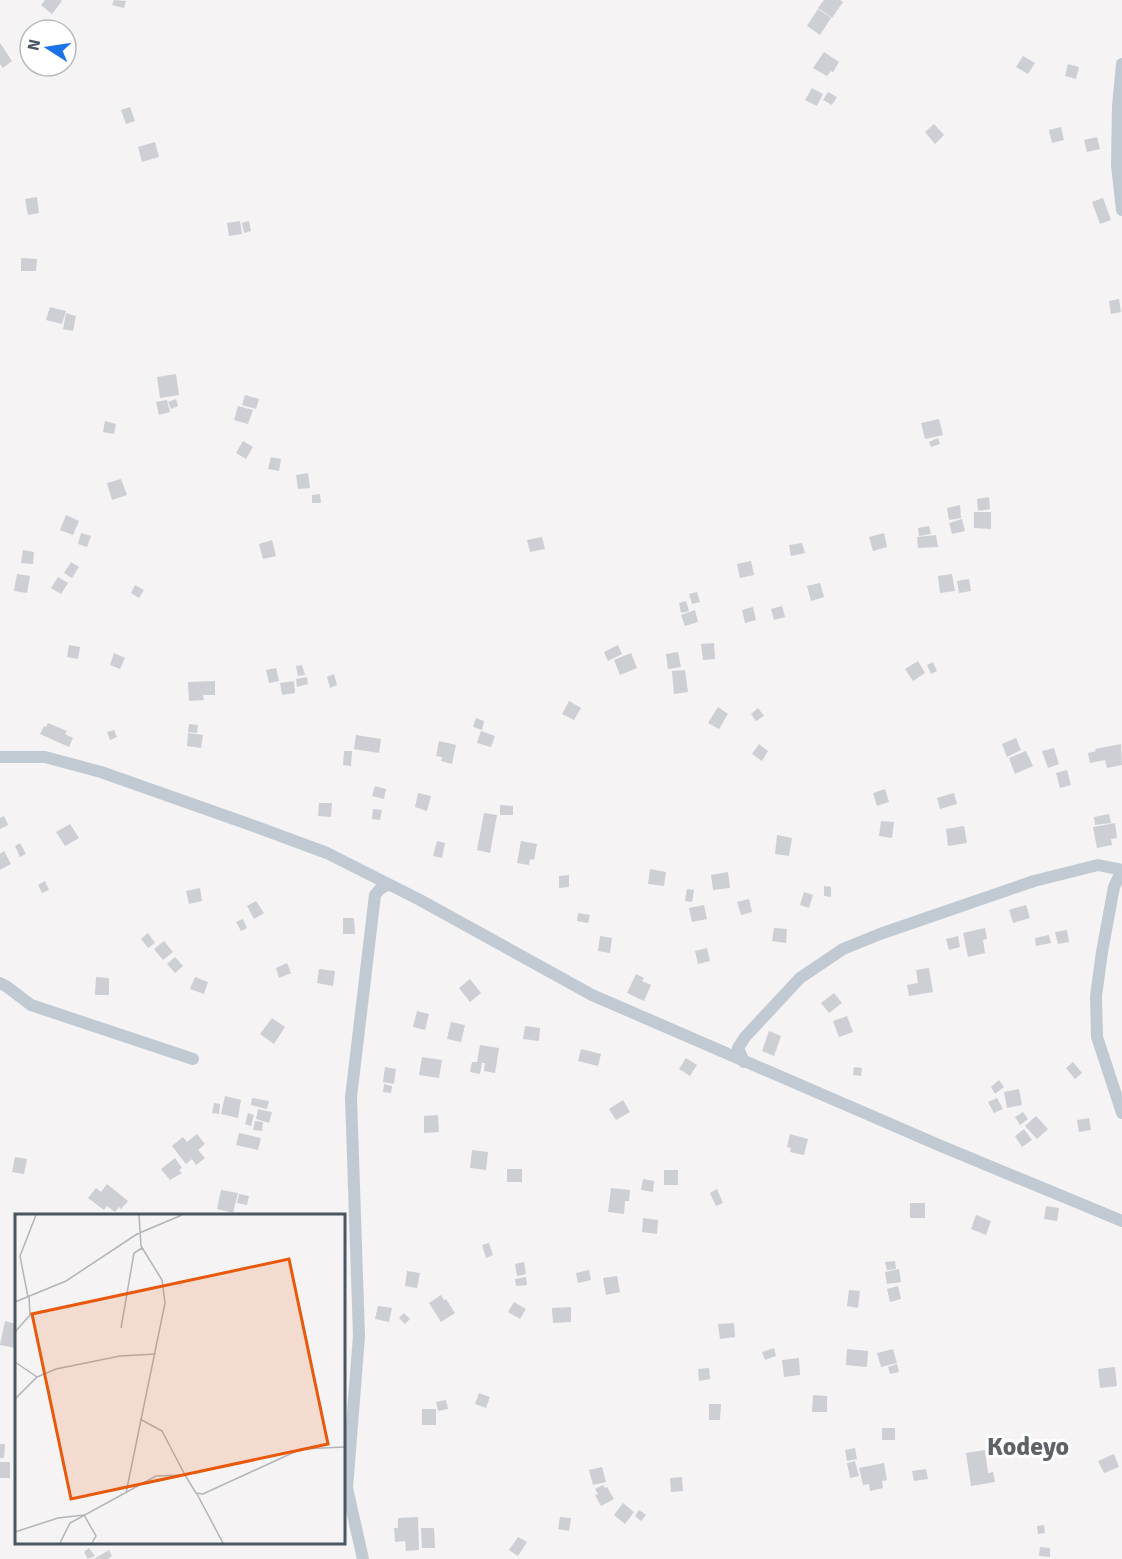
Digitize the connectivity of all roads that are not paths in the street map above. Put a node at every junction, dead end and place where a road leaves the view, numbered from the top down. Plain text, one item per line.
1 (1122, 64) edge
2 (1122, 210) edge
3 (0, 757) edge
4 (1122, 870) edge
5 (387, 885) junction
6 (0, 983) edge
7 (193, 1059) dead end
8 (744, 1062) junction
9 (1122, 1113) edge
10 (1122, 1221) edge
11 (363, 1559) edge

1 - 2 street
3 - 5 street
4 - 8 street
4 - 9 street
5 - 8 street
5 - 11 street
6 - 7 street
8 - 10 street

